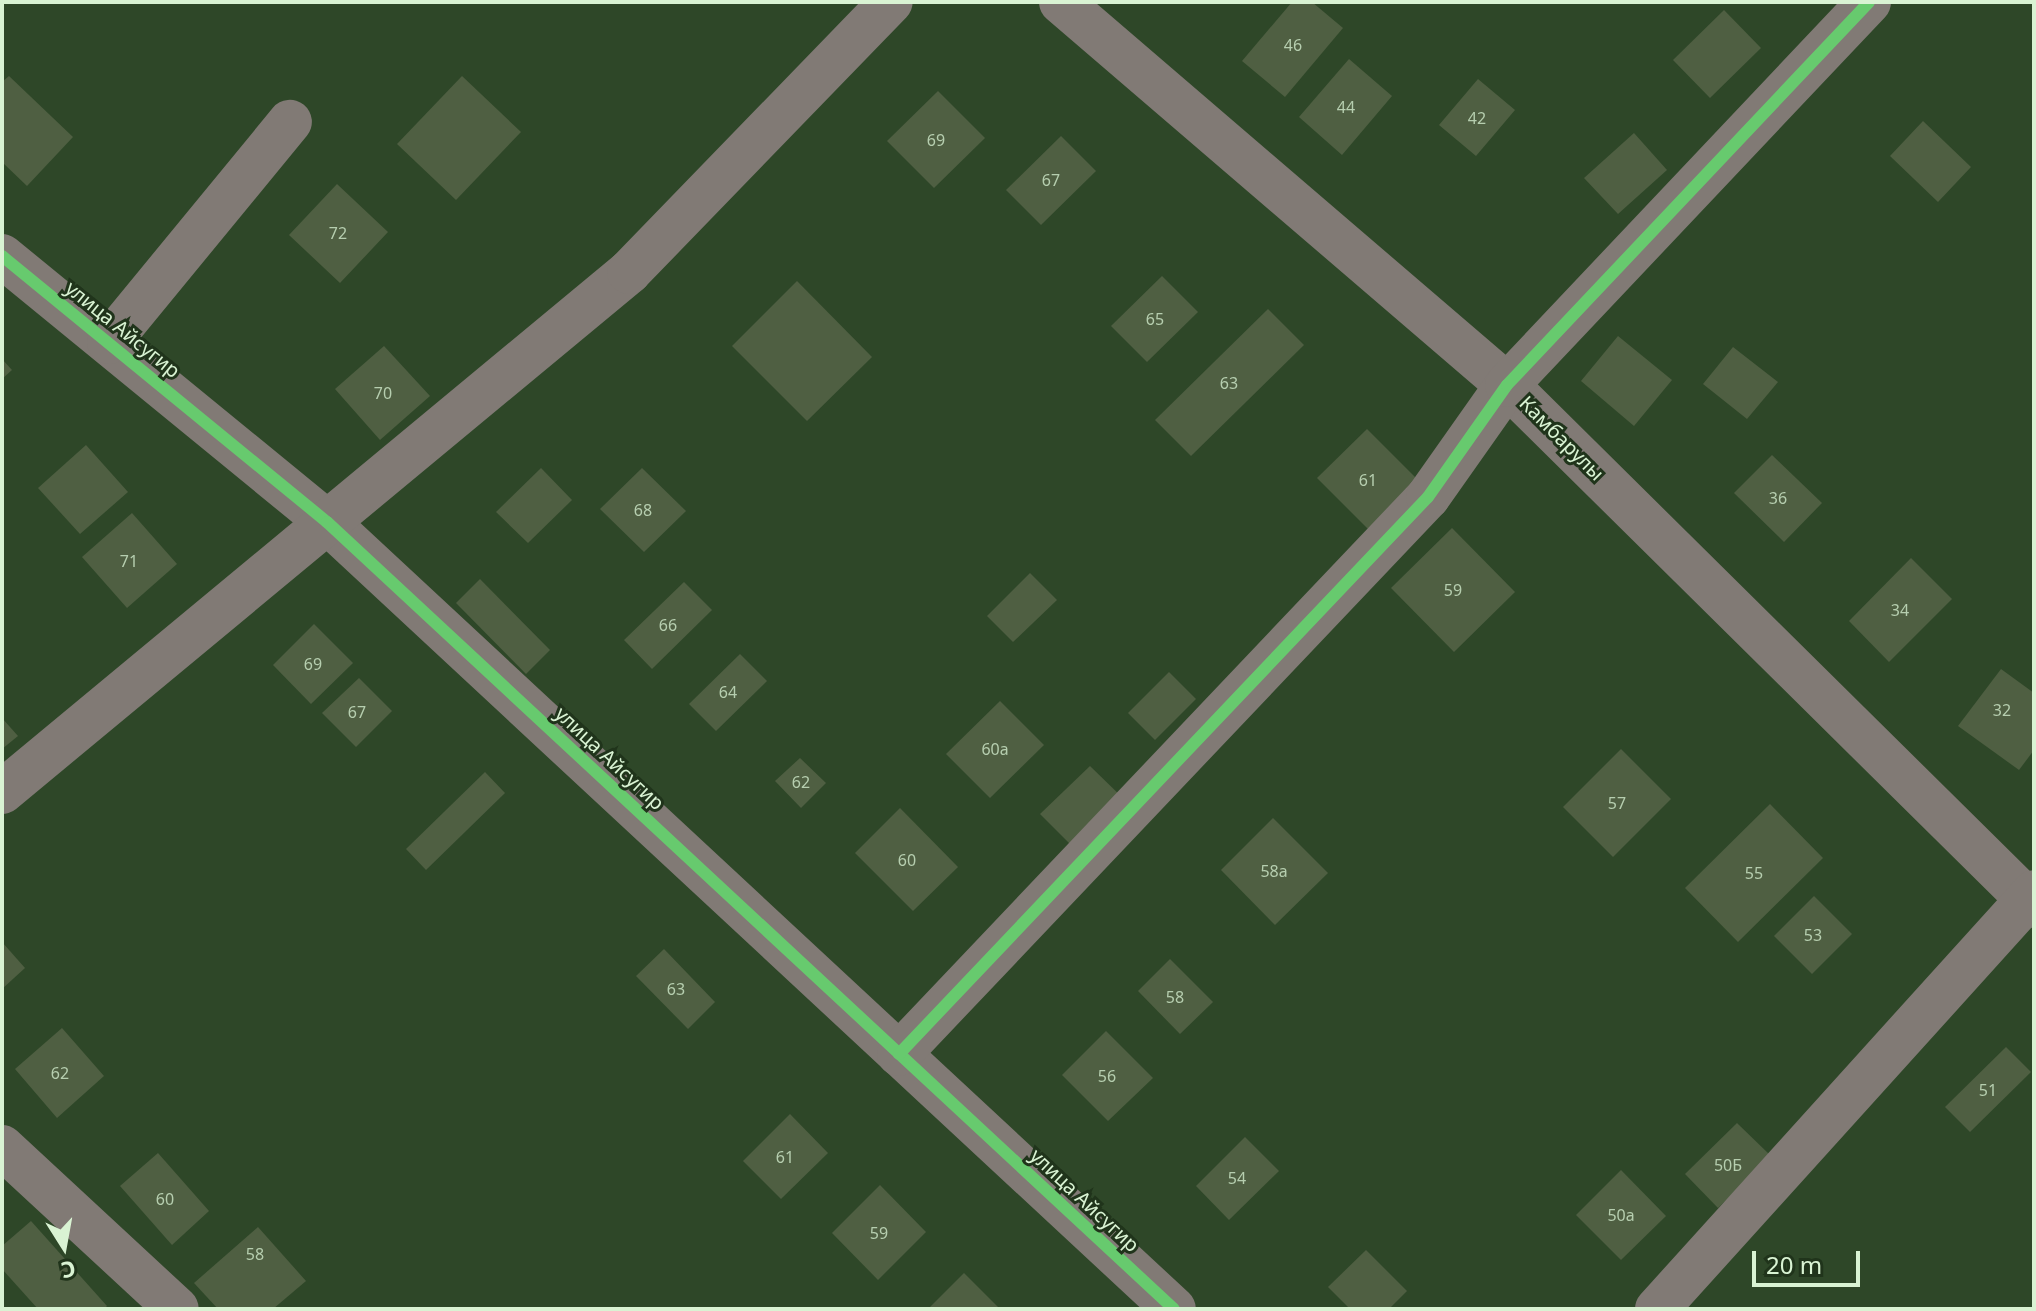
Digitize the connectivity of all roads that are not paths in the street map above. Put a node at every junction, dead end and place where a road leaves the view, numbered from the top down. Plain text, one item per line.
1 (891, 2) edge
2 (1061, 2) edge
3 (1869, 2) edge
4 (290, 122) dead end
5 (2, 256) edge
6 (109, 342) junction
7 (1507, 385) junction
8 (327, 522) junction
9 (2, 792) edge
10 (2032, 899) edge
11 (899, 1054) junction
12 (2, 1147) edge
13 (177, 1309) edge
14 (1174, 1309) edge
15 (1657, 1309) edge

1 - 8 street
2 - 7 street, Камбарулы
3 - 7 street
4 - 6 street
5 - 6 street, улица Айсугир
6 - 8 street, улица Айсугир
7 - 10 street, Камбарулы
7 - 11 street
8 - 9 street
8 - 11 street, улица Айсугир
10 - 15 street
11 - 14 street, улица Айсугир
12 - 13 street

